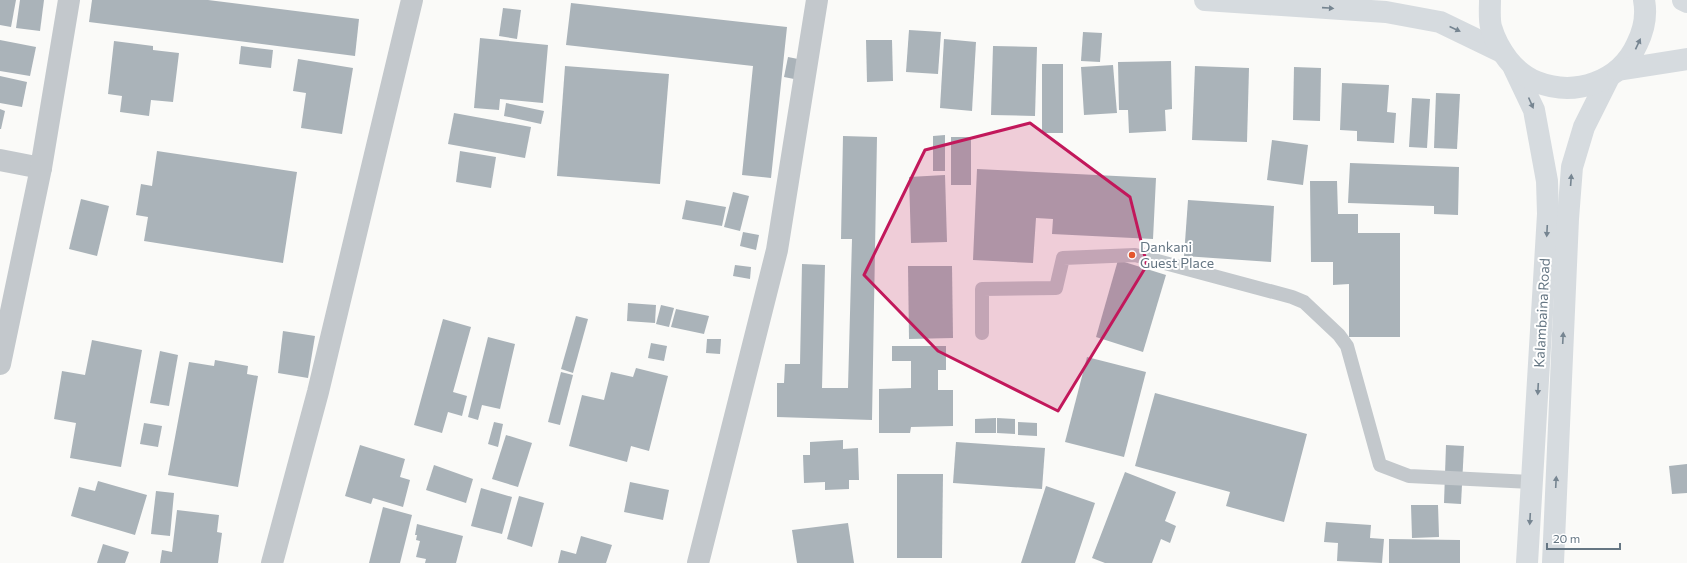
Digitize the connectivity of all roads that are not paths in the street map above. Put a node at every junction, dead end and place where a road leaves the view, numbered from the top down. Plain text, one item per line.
1 (69, 0) edge
2 (412, 0) edge
3 (817, 0) edge
4 (1205, 0) edge
5 (1490, 0) edge
6 (1644, 0) edge
7 (1683, 0) edge
8 (1687, 2) edge
9 (1687, 59) edge
10 (1508, 60) junction
11 (1614, 74) junction
12 (0, 160) edge
13 (41, 168) junction
14 (982, 333) dead end
15 (0, 364) edge
16 (1532, 482) junction
17 (272, 563) edge
18 (698, 563) edge
19 (1528, 563) edge
20 (1553, 563) edge

1 - 13 street
2 - 17 street
3 - 18 street
4 -> 10 main road
5 - 10 main road, Kalambaina Road
11 -> 6 main road
7 - 8 main road
9 - 11 main road
10 - 11 main road
10 -> 16 main road, Kalambaina Road
20 -> 11 main road
12 - 13 street
13 - 15 street
14 - 16 lane
16 -> 19 main road, Kalambaina Road

